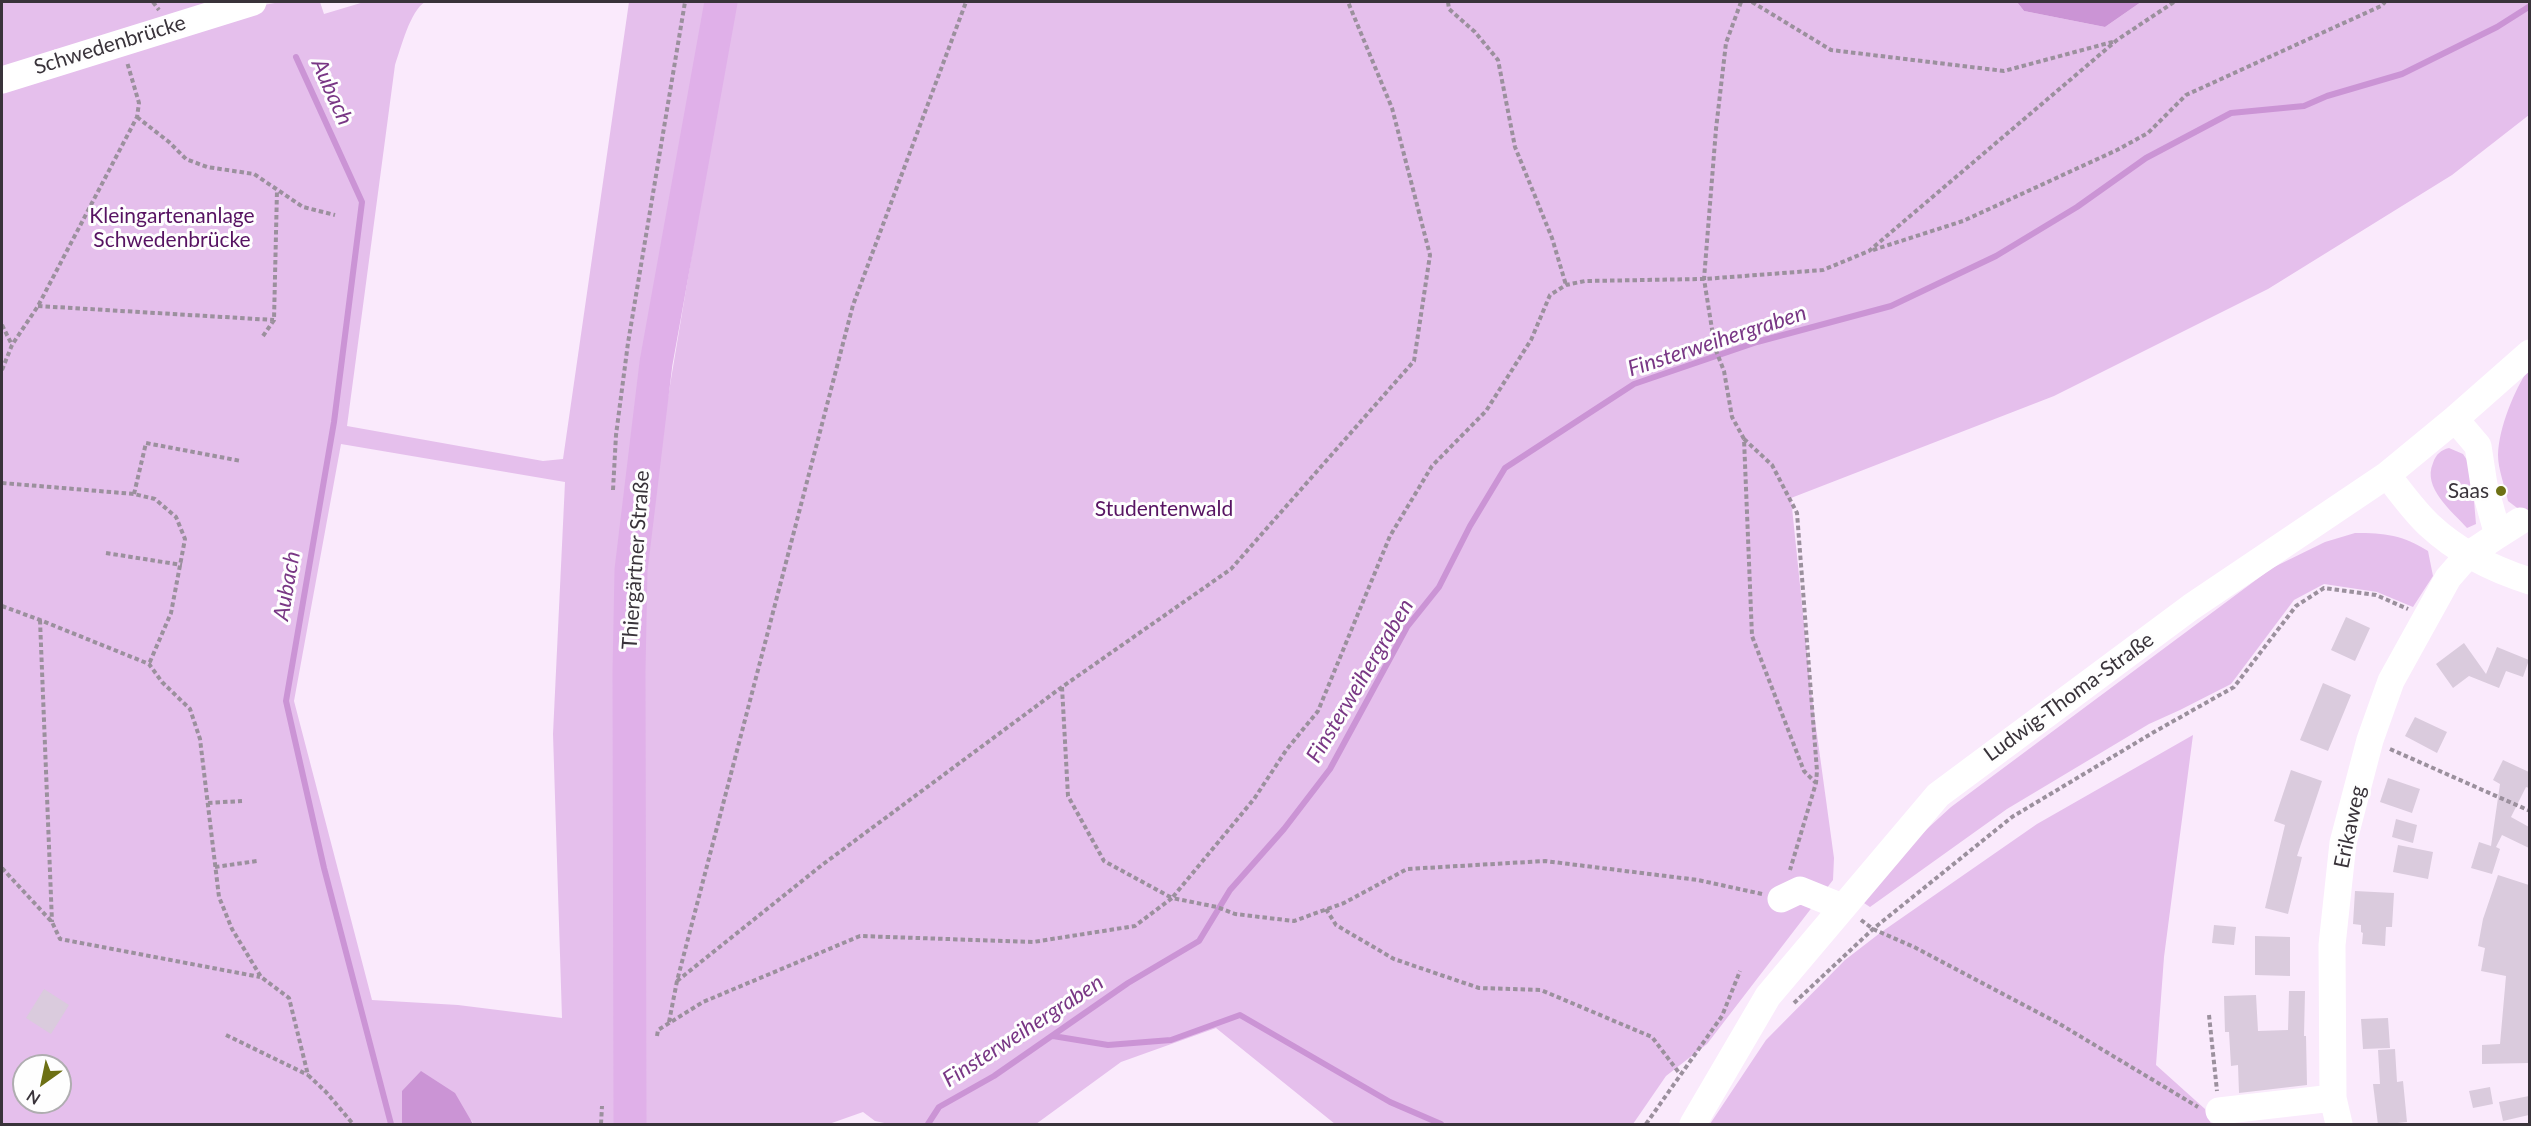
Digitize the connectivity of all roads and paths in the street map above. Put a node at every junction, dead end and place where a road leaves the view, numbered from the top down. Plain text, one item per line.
1 (253, 2) edge
2 (722, 2) edge
3 (966, 2) edge
4 (1348, 2) edge
5 (1448, 2) edge
6 (1741, 2) edge
7 (1752, 2) edge
8 (2174, 2) edge
9 (2385, 2) edge
10 (2117, 40) junction
11 (121, 41) junction
12 (2, 80) edge
13 (137, 117) junction
14 (277, 190) junction
15 (335, 215) dead end
16 (1869, 251) junction
17 (1704, 279) junction
18 (1566, 285) junction
19 (38, 306) junction
20 (274, 320) junction
21 (2, 325) edge
22 (263, 336) dead end
23 (12, 345) junction
24 (2529, 353) edge
25 (2, 370) edge
26 (2455, 419) junction
27 (1744, 439) junction
28 (241, 461) dead end
29 (2387, 475) junction
30 (2, 483) edge
31 (134, 494) junction
32 (106, 553) dead end
33 (2468, 555) junction
34 (182, 565) junction
35 (2529, 581) edge
36 (2, 606) edge
37 (2425, 616) junction
38 (40, 620) junction
39 (149, 664) junction
40 (1062, 687) junction
41 (2370, 740) junction
42 (1816, 783) junction
43 (242, 801) dead end
44 (208, 803) junction
45 (2529, 811) edge
46 (257, 861) dead end
47 (215, 867) junction
48 (2, 868) edge
49 (1172, 898) junction
50 (1781, 899) junction
51 (1842, 907) junction
52 (1326, 909) junction
53 (52, 922) junction
54 (1873, 929) junction
55 (1740, 971) dead end
56 (261, 977) junction
57 (677, 981) junction
58 (1792, 1005) dead end
59 (2209, 1015) dead end
60 (226, 1035) dead end
61 (1680, 1074) junction
62 (308, 1075) junction
63 (2333, 1098) junction
64 (2219, 1111) junction
65 (353, 1125) edge
66 (630, 1125) edge
67 (1646, 1125) edge
68 (1693, 1125) edge
69 (2339, 1125) edge

1 - 11 street, Schwedenbrücke
2 - 66 main road, Thiergärtner Straße
3 - 57 path
4 - 40 path
5 - 18 path
6 - 17 path
7 - 10 path
8 - 10 path
9 - 16 path
10 - 16 path
11 - 12 street, Schwedenbrücke
11 - 13 path
13 - 14 path
13 - 19 path
14 - 15 path
14 - 20 path
16 - 17 path
17 - 18 path
17 - 27 path
18 - 49 path
19 - 20 path
19 - 23 path
20 - 22 path
21 - 23 path
23 - 25 path
24 - 26 street, Ludwig-Thoma-Straße
26 - 29 street, Ludwig-Thoma-Straße
26 - 33 street, Erikaweg
27 - 42 path
27 - 42 path
28 - 31 path
29 - 33 street
29 - 51 street, Ludwig-Thoma-Straße
30 - 31 path
31 - 34 path
32 - 34 path
33 - 35 street
33 - 37 street, Erikaweg
34 - 39 path
36 - 38 path
37 - 41 street, Erikaweg
37 - 54 path
38 - 39 path
38 - 53 path
39 - 44 path
40 - 49 path
40 - 57 path
41 - 45 path
41 - 63 street, Erikaweg
42 - 50 path
43 - 44 path
44 - 47 path
46 - 47 path
47 - 56 path
48 - 53 path
49 - 52 path
49 - 57 path
50 - 51 street
50 - 52 path
51 - 68 street, Ludwig-Thoma-Straße
52 - 61 path
53 - 56 path
54 - 58 path
54 - 64 path
55 - 61 path
56 - 62 path
59 - 64 path
60 - 62 path
61 - 67 path
62 - 65 path
63 - 64 street
63 - 69 street, Erikaweg

